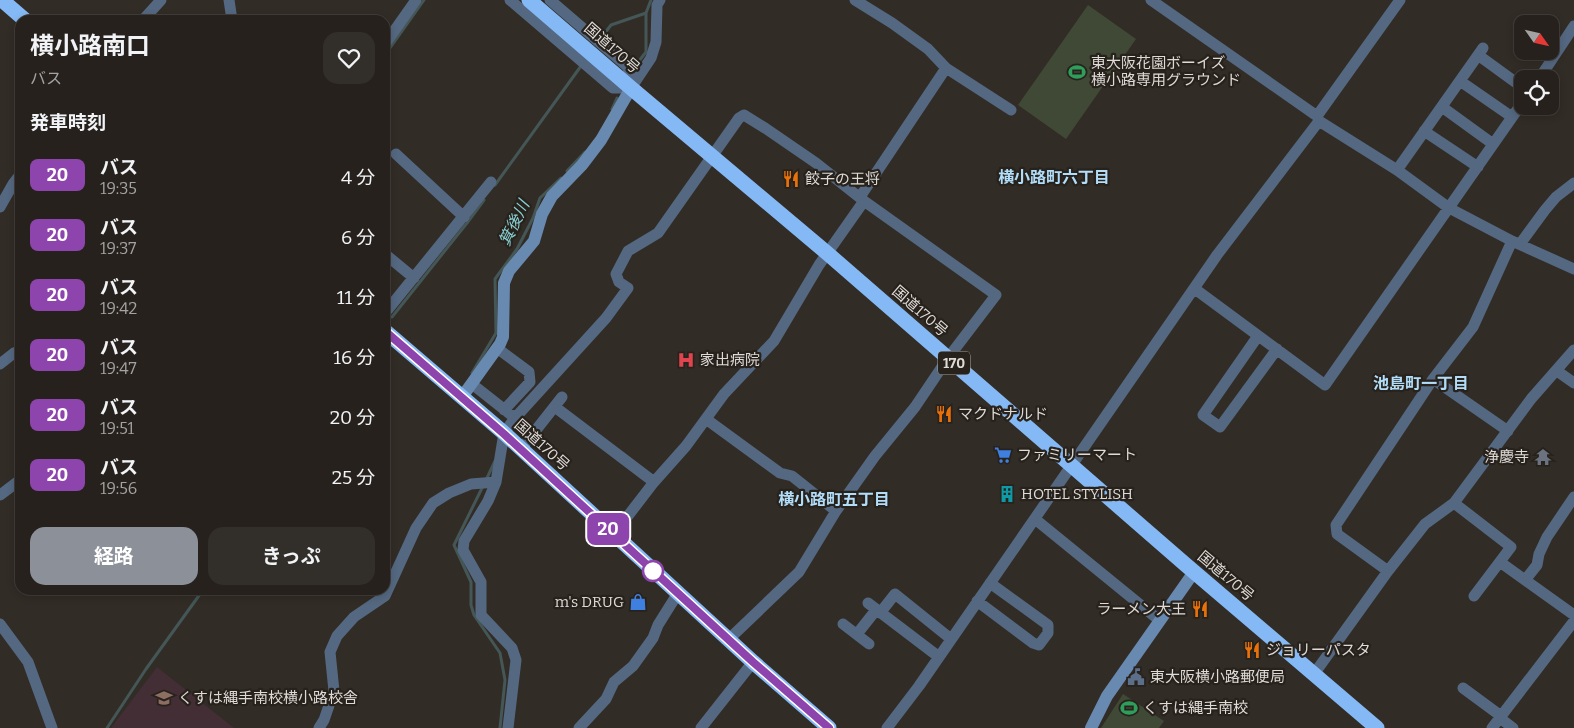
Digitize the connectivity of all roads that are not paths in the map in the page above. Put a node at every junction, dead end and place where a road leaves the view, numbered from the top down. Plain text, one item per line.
1 (161, 0) edge
2 (229, 0) edge
3 (416, 0) edge
4 (510, 0) edge
5 (529, 0) edge
6 (550, 0) edge
7 (660, 0) edge
8 (855, 0) edge
9 (1151, 0) edge
10 (1400, 0) edge
11 (4, 7) edge
12 (17, 15) edge
13 (148, 15) edge
14 (231, 15) edge
15 (1574, 26) edge
16 (390, 37) edge
17 (946, 68) junction
18 (1545, 70) edge
19 (1514, 80) edge
20 (1460, 81) junction
21 (631, 88) junction
22 (1442, 107) junction
23 (1011, 110) dead end
24 (1514, 114) edge
25 (1512, 117) junction
26 (1318, 119) junction
27 (1424, 131) junction
28 (1493, 144) junction
29 (396, 154) dead end
30 (712, 155) junction
31 (1478, 167) junction
32 (1397, 170) junction
33 (15, 181) edge
34 (491, 182) dead end
35 (1573, 185) edge
36 (862, 199) junction
37 (0, 208) edge
38 (1448, 208) junction
39 (464, 217) junction
40 (1516, 243) junction
41 (827, 253) junction
42 (390, 258) edge
43 (1572, 265) edge
44 (414, 278) junction
45 (1195, 289) junction
46 (390, 307) edge
47 (390, 335) edge
48 (1258, 336) junction
49 (497, 348) junction
50 (1277, 349) junction
51 (1574, 350) edge
52 (15, 353) edge
53 (948, 358) junction
54 (0, 364) edge
55 (1557, 371) junction
56 (1433, 379) junction
57 (1574, 383) edge
58 (472, 384) junction
59 (462, 397) junction
60 (562, 397) dead end
61 (555, 407) junction
62 (504, 410) junction
63 (515, 418) junction
64 (706, 419) junction
65 (1508, 431) junction
66 (504, 434) junction
67 (521, 449) junction
68 (1072, 466) junction
69 (496, 482) junction
70 (654, 482) junction
71 (15, 484) edge
72 (0, 495) edge
73 (1574, 497) edge
74 (1454, 504) junction
75 (836, 511) junction
76 (1035, 519) junction
77 (614, 534) junction
78 (1500, 562) junction
79 (1388, 571) junction
80 (1194, 572) junction
81 (1525, 580) junction
82 (990, 583) junction
83 (390, 585) edge
84 (678, 593) junction
85 (385, 595) edge
86 (1474, 596) dead end
87 (978, 601) junction
88 (875, 608) junction
89 (1574, 616) edge
90 (1159, 620) junction
91 (1574, 621) edge
92 (0, 624) edge
93 (843, 624) dead end
94 (857, 634) junction
95 (951, 639) junction
96 (728, 640) junction
97 (869, 644) dead end
98 (939, 657) junction
99 (753, 662) junction
100 (1314, 674) junction
101 (1463, 688) dead end
102 (1501, 717) junction
103 (52, 728) edge
104 (318, 728) edge
105 (508, 728) edge
106 (579, 728) edge
107 (701, 728) edge
108 (829, 728) edge
109 (886, 728) edge
110 (1091, 728) edge
111 (1377, 728) edge
112 (1492, 728) edge
113 (1513, 728) edge

1 - 13 street
2 - 14 street
3 - 16 street
4 - 21 street
5 - 21 highway, 国道170号 / 170
6 - 21 street
7 - 21 street
8 - 17 street
9 - 26 street
10 - 26 street
11 - 12 highway
15 - 18 street
17 - 23 street
17 - 36 street
19 - 20 street
20 - 22 street
20 - 25 street
21 - 30 highway, 国道170号 / 170
21 - 49 street
22 - 27 street
22 - 28 street
24 - 25 street
25 - 28 street
26 - 32 street
26 - 45 street
27 - 31 street
27 - 32 street
28 - 31 street
29 - 39 street
30 - 36 street
30 - 41 highway, 国道170号 / 170
30 - 63 street
31 - 38 street
32 - 38 street
33 - 37 street
34 - 39 street
35 - 40 street
36 - 41 street
36 - 53 street
38 - 40 street
38 - 50 street
39 - 44 street
40 - 43 street
40 - 56 street
41 - 53 highway, 国道170号 / 170
41 - 64 street
42 - 44 street
44 - 46 street
45 - 48 street
45 - 68 street
47 - 59 highway, 国道170号
48 - 50 street
48 - 50 street
49 - 58 street
49 - 62 street
51 - 55 street
52 - 54 street
53 - 68 highway, 国道170号 / 170
53 - 75 street
55 - 57 street
55 - 65 street
56 - 65 street
56 - 79 street
58 - 59 street
58 - 62 street
59 - 66 highway, 国道170号
60 - 61 street
61 - 67 street
61 - 70 street
62 - 63 street
63 - 66 street
64 - 70 street
64 - 75 street
65 - 74 street
66 - 67 highway, 国道170号
66 - 69 street
67 - 77 highway, 国道170号
68 - 76 street
68 - 80 highway, 国道170号 / 170
69 - 83 street
69 - 105 street
70 - 77 street
71 - 72 street
73 - 81 street
74 - 78 street
74 - 79 street
75 - 96 street
76 - 82 street
76 - 90 street
77 - 84 highway, 国道170号
78 - 81 street
78 - 86 street
79 - 100 street
80 - 90 street
80 - 100 highway, 国道170号 / 170
81 - 89 street
82 - 87 street
82 - 87 street
84 - 96 highway, 国道170号
84 - 106 street
85 - 104 street
87 - 95 street
88 - 94 street
88 - 95 street
88 - 98 street
90 - 110 street
91 - 102 street
92 - 103 street
93 - 94 street
94 - 97 street
95 - 98 street
96 - 99 highway, 国道170号
98 - 109 street
99 - 107 street
99 - 108 highway, 国道170号
100 - 111 highway, 国道170号 / 170
101 - 102 street
102 - 112 street
102 - 113 street

